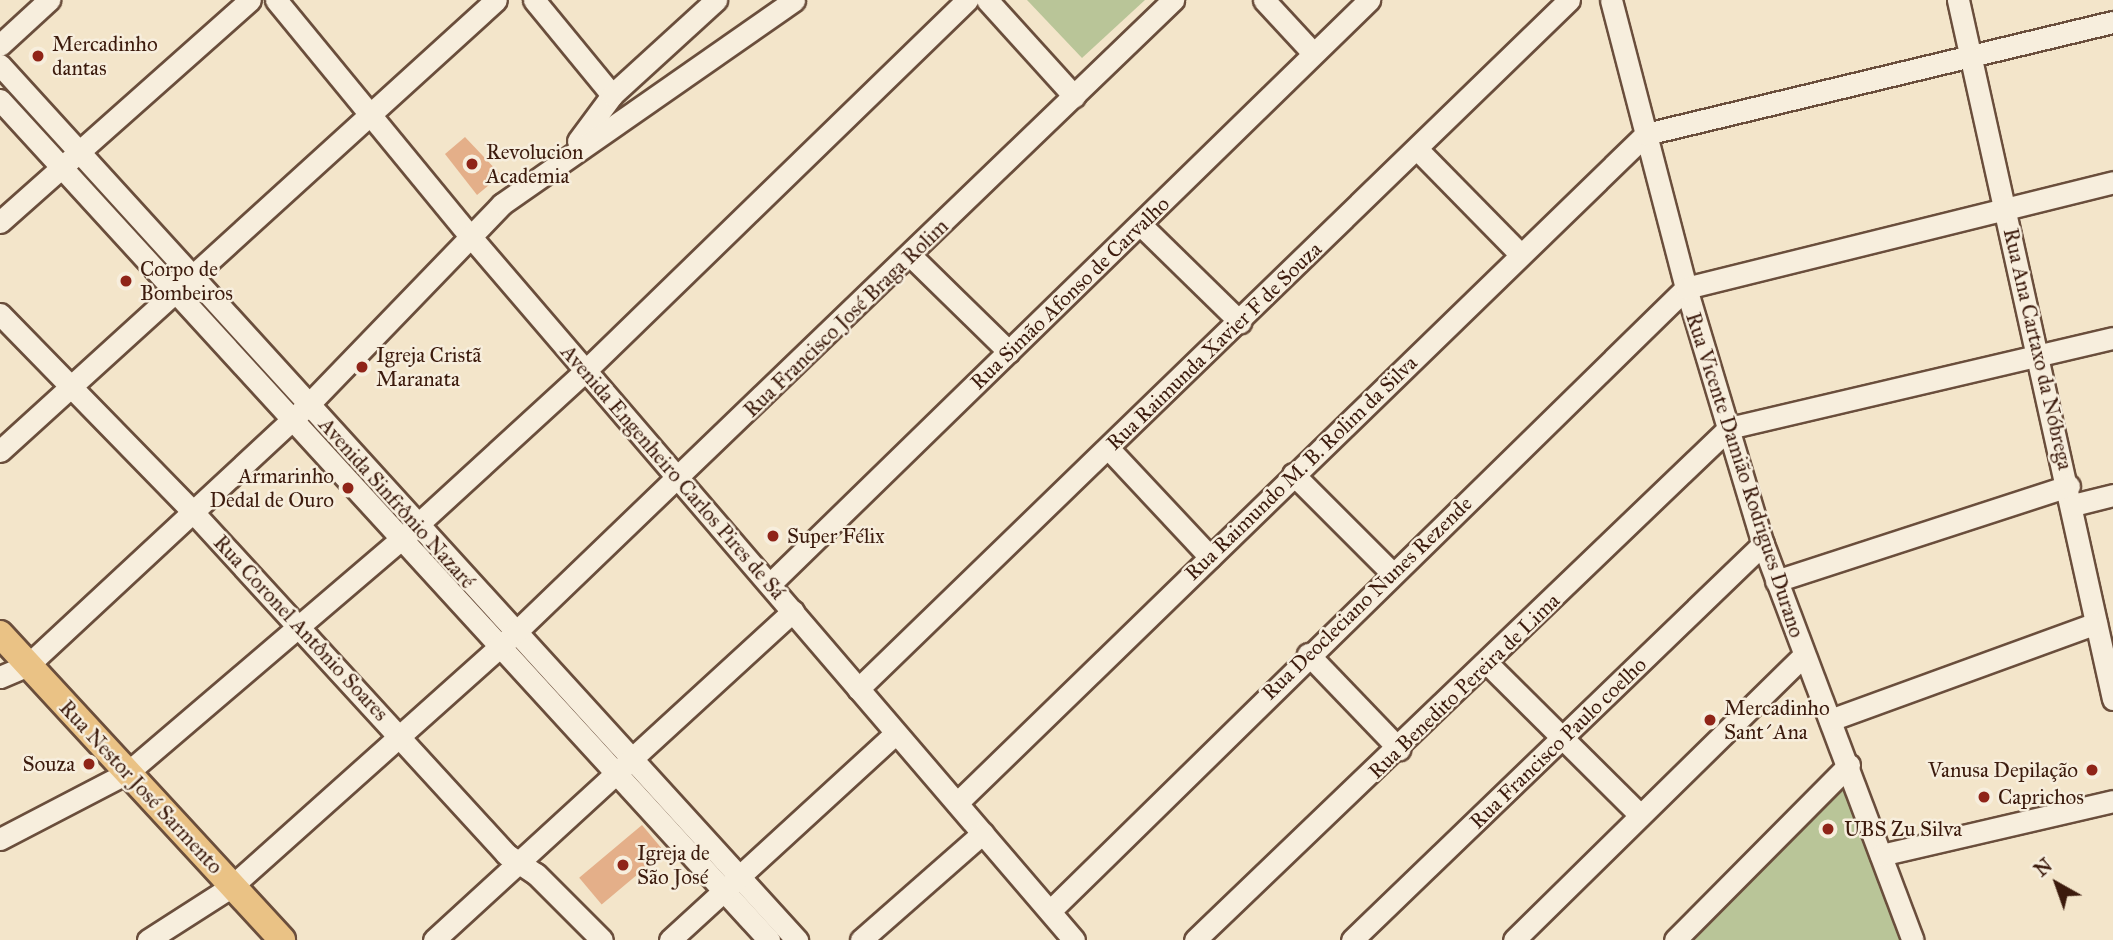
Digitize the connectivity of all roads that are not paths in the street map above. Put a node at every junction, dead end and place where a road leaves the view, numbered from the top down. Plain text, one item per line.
1 (49, 0) edge
2 (250, 0) edge
3 (276, 0) edge
4 (496, 0) edge
5 (534, 0) edge
6 (716, 0) edge
7 (794, 0) edge
8 (967, 0) edge
9 (1173, 0) edge
10 (1264, 0) edge
11 (1369, 0) edge
12 (1611, 0) edge
13 (1958, 0) edge
14 (1563, 2) edge
15 (1000, 4) edge
16 (2113, 22) edge
17 (0, 45) edge
18 (1313, 53) junction
19 (1969, 55) junction
20 (0, 65) edge
21 (612, 95) junction
22 (1074, 96) junction
23 (0, 100) edge
24 (373, 113) junction
25 (1646, 134) junction
26 (1418, 149) junction
27 (77, 150) junction
28 (571, 151) junction
29 (61, 166) junction
30 (2113, 182) edge
31 (2006, 208) junction
32 (0, 222) edge
33 (1141, 225) junction
34 (471, 237) junction
35 (1521, 255) junction
36 (911, 256) junction
37 (195, 277) junction
38 (1686, 288) junction
39 (178, 291) junction
40 (0, 314) edge
41 (1240, 322) junction
42 (2113, 338) edge
43 (1009, 352) junction
44 (2040, 356) junction
45 (585, 371) junction
46 (71, 388) junction
47 (308, 405) junction
48 (291, 421) junction
49 (1729, 428) junction
50 (1109, 449) junction
51 (0, 451) edge
52 (1293, 474) junction
53 (680, 480) junction
54 (2071, 495) junction
55 (2113, 495) edge
56 (192, 511) junction
57 (416, 526) junction
58 (400, 540) junction
59 (1763, 544) junction
60 (1210, 557) junction
61 (1392, 573) junction
62 (1776, 581) junction
63 (770, 584) junction
64 (793, 611) junction
65 (2096, 623) junction
66 (299, 626) junction
67 (0, 634) edge
68 (509, 638) junction
69 (1308, 654) junction
70 (2108, 654) edge
71 (1803, 656) junction
72 (1488, 664) junction
73 (28, 665) junction
74 (0, 677) edge
75 (858, 690) junction
76 (2113, 699) edge
77 (1830, 720) junction
78 (896, 733) junction
79 (400, 736) junction
80 (1563, 739) junction
81 (1399, 749) junction
82 (1849, 765) junction
83 (625, 766) junction
84 (127, 773) junction
85 (2113, 801) edge
86 (957, 803) junction
87 (1640, 815) junction
88 (983, 833) junction
89 (0, 839) edge
90 (1881, 855) junction
91 (521, 863) junction
92 (732, 883) junction
93 (232, 886) junction
94 (1050, 911) junction
95 (148, 940) edge
96 (282, 940) edge
97 (434, 940) edge
98 (602, 940) edge
99 (670, 940) edge
100 (769, 940) edge
101 (797, 940) edge
102 (861, 940) edge
103 (1074, 940) edge
104 (1195, 940) edge
105 (1352, 940) edge
106 (1514, 940) edge
107 (1675, 940) edge
108 (1913, 940) edge

1 - 17 street
2 - 27 street
3 - 24 street, Avenida Engenheiro Carlos Pires de Sá
4 - 24 street
5 - 21 street
6 - 21 street
7 - 28 street
8 - 45 street
9 - 22 street, Rua Francisco José Braga Rolim
10 - 18 street
11 - 18 street, Rua Simão Afonso de Carvalho
12 - 25 street, Rua Vicente Damião Rodrigues Durano
13 - 19 street, Rua Ana Cartaxo da Nóbrega
14 - 26 street, Rua Raimunda Xavier F de Souza
15 - 22 street
16 - 19 street
18 - 33 street, Rua Simão Afonso de Carvalho
19 - 25 street
19 - 31 street, Rua Ana Cartaxo da Nóbrega
20 - 27 street, Avenida Sinfrônio Nazaré
21 - 28 street
22 - 36 street, Rua Francisco José Braga Rolim
23 - 29 street, Avenida Sinfrônio Nazaré
24 - 34 street, Avenida Engenheiro Carlos Pires de Sá
24 - 37 street
25 - 35 street, Rua Raimundo M. B. Rolim da Silva
25 - 38 street, Rua Vicente Damião Rodrigues Durano
26 - 35 street
26 - 41 street, Rua Raimunda Xavier F de Souza
27 - 29 street
27 - 37 street, Avenida Sinfrônio Nazaré
28 - 34 street
29 - 32 street
29 - 39 street, Avenida Sinfrônio Nazaré
30 - 31 street
31 - 38 street
31 - 44 street, Rua Ana Cartaxo da Nóbrega
33 - 41 street
33 - 43 street, Rua Simão Afonso de Carvalho
34 - 45 street, Avenida Engenheiro Carlos Pires de Sá
34 - 47 street
35 - 52 street, Rua Raimundo M. B. Rolim da Silva
36 - 43 street
36 - 53 street, Rua Francisco José Braga Rolim
37 - 39 street
37 - 47 street, Avenida Sinfrônio Nazaré
38 - 49 street, Rua Vicente Damião Rodrigues Durano
38 - 61 street, Rua Deocleciano Nunes Rezende
39 - 46 street
39 - 48 street, Avenida Sinfrônio Nazaré
40 - 46 street, Rua Coronel Antônio Soares
41 - 50 street, Rua Raimunda Xavier F de Souza
42 - 44 street
43 - 63 street, Rua Simão Afonso de Carvalho
44 - 49 street
44 - 54 street, Rua Ana Cartaxo da Nóbrega
45 - 53 street, Avenida Engenheiro Carlos Pires de Sá
45 - 57 street
46 - 51 street
46 - 56 street, Rua Coronel Antônio Soares
47 - 48 street
47 - 57 street, Avenida Sinfrônio Nazaré
48 - 56 street
48 - 58 street, Avenida Sinfrônio Nazaré
49 - 59 street, Rua Vicente Damião Rodrigues Durano
49 - 72 street, Rua Benedito Pereira de Lima
50 - 60 street
50 - 75 street, Rua Raimunda Xavier F de Souza
52 - 60 street, Rua Raimundo M. B. Rolim da Silva
52 - 61 street
53 - 63 street, Avenida Engenheiro Carlos Pires de Sá
53 - 68 street, Rua Francisco José Braga Rolim
54 - 55 street
54 - 62 street
54 - 65 street, Rua Ana Cartaxo da Nóbrega
56 - 66 street, Rua Coronel Antônio Soares
56 - 73 street
57 - 58 street
57 - 68 street, Avenida Sinfrônio Nazaré
58 - 66 street
58 - 68 street, Avenida Sinfrônio Nazaré
59 - 62 street, Rua Vicente Damião Rodrigues Durano
59 - 80 street, Rua Francisco Paulo coelho
60 - 86 street, Rua Raimundo M. B. Rolim da Silva
61 - 69 street, Rua Deocleciano Nunes Rezende
62 - 71 street, Rua Vicente Damião Rodrigues Durano
63 - 64 street, Avenida Engenheiro Carlos Pires de Sá
64 - 75 street, Avenida Engenheiro Carlos Pires de Sá
64 - 83 street
65 - 70 street, Rua Ana Cartaxo da Nóbrega
65 - 77 street
66 - 79 street, Rua Coronel Antônio Soares
66 - 84 street
67 - 73 main road, Rua Nestor José Sarmento
68 - 79 street, Rua Francisco José Braga Rolim
68 - 83 street, Avenida Sinfrônio Nazaré
69 - 81 street
69 - 94 street, Rua Deocleciano Nunes Rezende
70 - 76 street, Rua Ana Cartaxo da Nóbrega
71 - 77 street, Rua Vicente Damião Rodrigues Durano
71 - 87 street
72 - 80 street
72 - 81 street, Rua Benedito Pereira de Lima
73 - 74 street
73 - 84 main road, Rua Nestor José Sarmento
75 - 78 street, Avenida Engenheiro Carlos Pires de Sá
77 - 82 street, Rua Vicente Damião Rodrigues Durano
78 - 86 street, Avenida Engenheiro Carlos Pires de Sá
78 - 92 street
79 - 91 street, Rua Coronel Antônio Soares
79 - 93 street, Rua Francisco José Braga Rolim
80 - 87 street
80 - 105 street, Rua Francisco Paulo coelho
81 - 104 street, Rua Benedito Pereira de Lima
82 - 90 street, Rua Vicente Damião Rodrigues Durano
82 - 107 street
83 - 91 street
83 - 92 street, Avenida Sinfrônio Nazaré
84 - 89 street
84 - 93 main road, Rua Nestor José Sarmento
85 - 90 street
86 - 88 street, Avenida Engenheiro Carlos Pires de Sá
87 - 106 street
88 - 94 street, Avenida Engenheiro Carlos Pires de Sá
88 - 102 street
90 - 108 street, Rua Vicente Damião Rodrigues Durano
91 - 97 street
91 - 98 street, Rua Coronel Antônio Soares
92 - 99 street
92 - 100 street, Avenida Sinfrônio Nazaré
92 - 101 street, Avenida Sinfrônio Nazaré
93 - 95 street, Rua Francisco José Braga Rolim
93 - 96 main road, Rua Nestor José Sarmento
94 - 103 street, Avenida Engenheiro Carlos Pires de Sá

